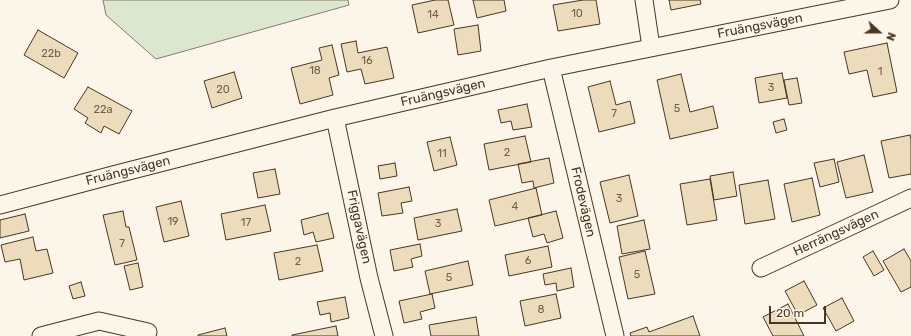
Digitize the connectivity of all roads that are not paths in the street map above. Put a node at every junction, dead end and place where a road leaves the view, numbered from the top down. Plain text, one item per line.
1 (644, 0) edge
2 (890, 0) edge
3 (652, 48) junction
4 (550, 68) junction
5 (335, 118) junction
6 (911, 198) edge
7 (0, 205) edge
8 (761, 268) dead end
9 (148, 332) dead end
10 (41, 336) edge
11 (384, 336) edge
12 (615, 336) edge

1 - 3 street
2 - 3 street, Fruängsvägen
3 - 4 street, Fruängsvägen
4 - 5 street, Fruängsvägen
4 - 12 street, Frodevägen
5 - 7 street, Fruängsvägen
5 - 11 street, Friggavägen
6 - 8 street, Herrängsvägen
9 - 10 street

